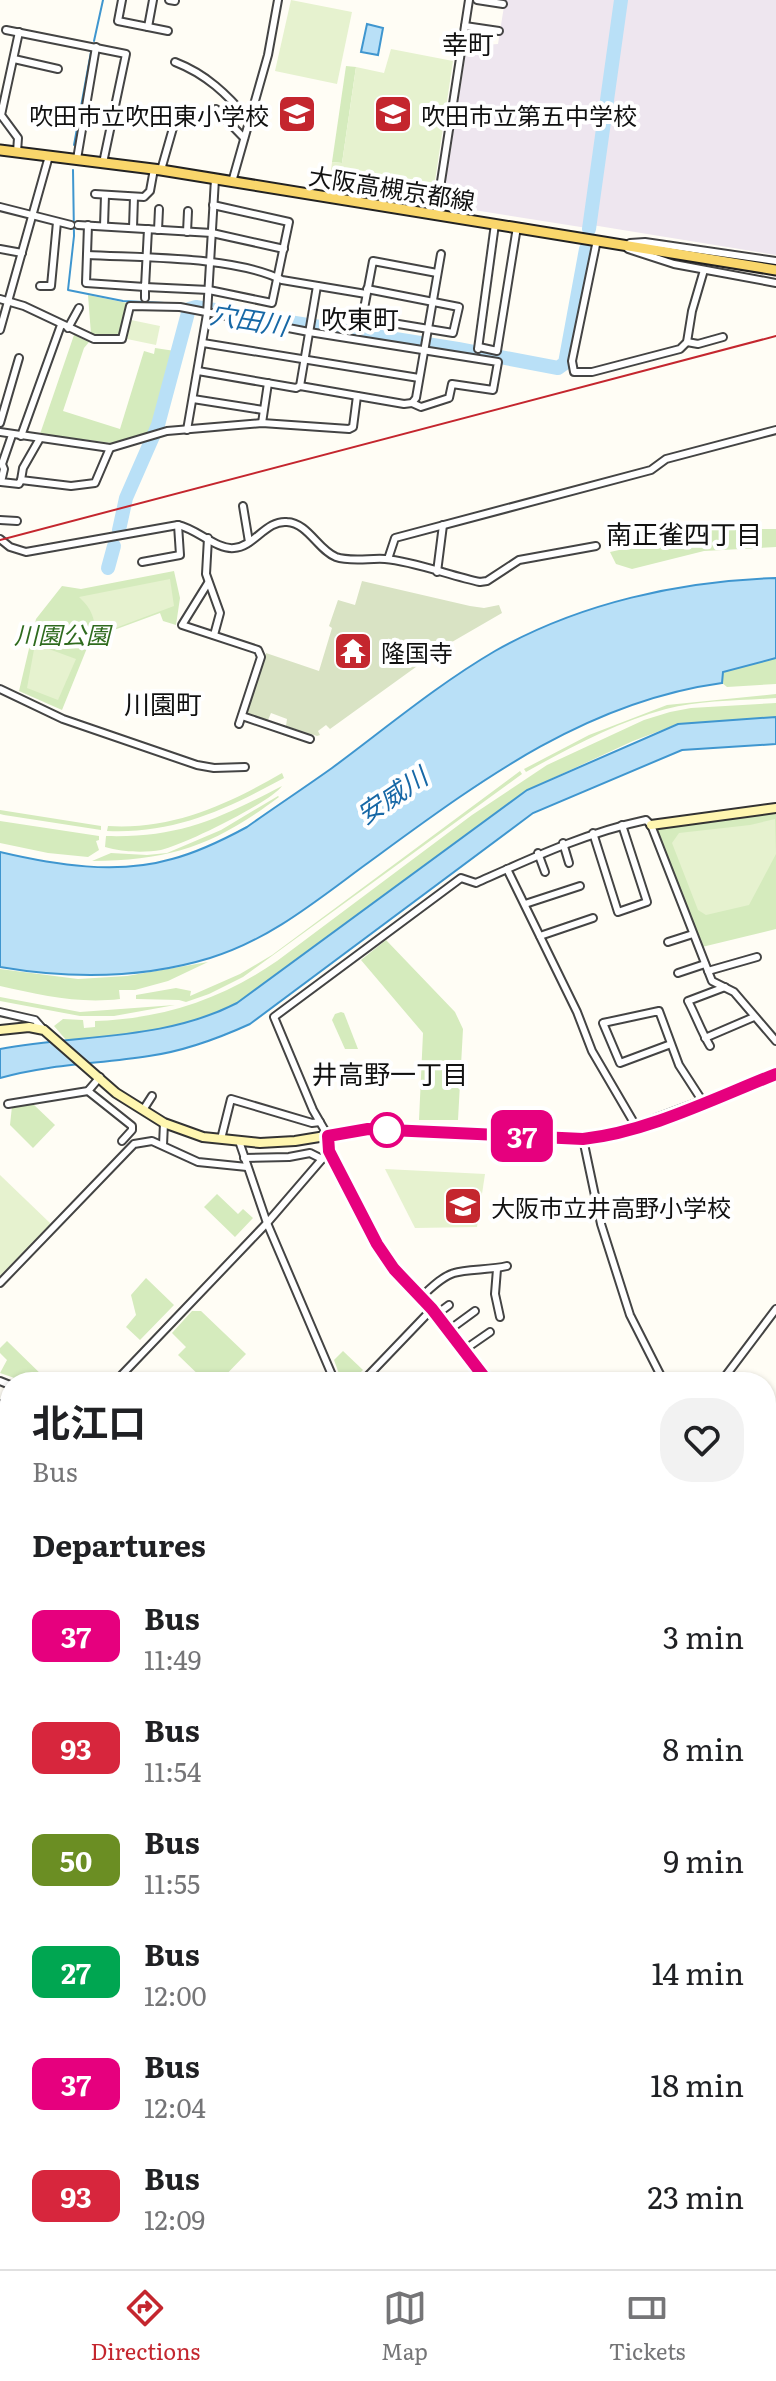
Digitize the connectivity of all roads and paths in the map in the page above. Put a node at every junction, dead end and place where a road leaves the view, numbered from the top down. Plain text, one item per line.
1 (122, 0) edge
2 (153, 0) edge
3 (278, 0) edge
4 (469, 0) edge
5 (477, 0) edge
6 (489, 1) edge
7 (503, 4) dead end
8 (465, 26) junction
9 (148, 27) junction
10 (6, 30) dead end
11 (168, 31) dead end
12 (499, 31) dead end
13 (19, 32) junction
14 (96, 47) junction
15 (14, 59) junction
16 (175, 62) dead end
17 (58, 69) dead end
18 (216, 109) dead end
19 (249, 120) junction
20 (173, 128) dead end
21 (244, 138) junction
22 (0, 150) edge
23 (17, 152) junction
24 (49, 156) junction
25 (77, 159) junction
26 (103, 163) junction
27 (158, 170) junction
28 (215, 179) junction
29 (232, 182) junction
30 (95, 194) dead end
31 (105, 195) junction
32 (134, 197) junction
33 (213, 205) junction
34 (0, 207) edge
35 (159, 209) dead end
36 (188, 211) dead end
37 (33, 214) junction
38 (436, 214) junction
39 (57, 222) junction
40 (495, 224) junction
41 (88, 225) junction
42 (104, 226) junction
43 (517, 227) junction
44 (133, 228) junction
45 (148, 229) junction
46 (158, 230) junction
47 (187, 232) junction
48 (212, 233) junction
49 (597, 240) junction
50 (618, 243) junction
51 (0, 249) edge
52 (284, 249) junction
53 (22, 253) junction
54 (441, 254) dead end
55 (87, 255) junction
56 (147, 258) junction
57 (776, 261) edge
58 (211, 262) junction
59 (53, 264) junction
60 (65, 266) dead end
61 (704, 270) junction
62 (776, 270) edge
63 (437, 273) junction
64 (277, 278) junction
65 (776, 283) edge
66 (40, 286) dead end
67 (317, 286) junction
68 (145, 287) junction
69 (209, 290) junction
70 (366, 292) junction
71 (145, 298) dead end
72 (0, 299) edge
73 (432, 300) junction
74 (9, 301) junction
75 (79, 308) dead end
76 (207, 314) junction
77 (362, 318) junction
78 (64, 326) junction
79 (428, 329) junction
80 (0, 330) edge
81 (360, 330) dead end
82 (309, 332) junction
83 (723, 337) dead end
84 (687, 342) junction
85 (203, 343) junction
86 (425, 345) junction
87 (478, 352) junction
88 (19, 358) dead end
89 (304, 359) junction
90 (198, 371) junction
91 (419, 378) junction
92 (268, 383) junction
93 (300, 386) junction
94 (357, 396) junction
95 (193, 399) junction
96 (412, 403) junction
97 (263, 410) junction
98 (0, 423) edge
99 (262, 423) junction
100 (187, 430) junction
101 (776, 430) edge
102 (0, 432) edge
103 (12, 435) junction
104 (21, 436) junction
105 (39, 440) junction
106 (110, 448) junction
107 (21, 480) junction
108 (243, 506) dead end
109 (0, 520) edge
110 (17, 521) dead end
111 (178, 525) junction
112 (443, 525) junction
113 (208, 538) junction
114 (0, 539) edge
115 (249, 542) junction
116 (596, 546) dead end
117 (388, 559) junction
118 (142, 562) dead end
119 (437, 572) junction
120 (208, 583) junction
121 (214, 635) junction
122 (0, 689) edge
123 (310, 739) dead end
124 (245, 767) dead end
125 (776, 808) edge
126 (622, 825) junction
127 (651, 825) junction
128 (593, 833) junction
129 (563, 843) junction
130 (538, 853) junction
131 (569, 863) dead end
132 (507, 869) junction
133 (545, 872) dead end
134 (580, 886) dead end
135 (525, 904) junction
136 (593, 918) dead end
137 (693, 934) junction
138 (540, 936) junction
139 (668, 942) dead end
140 (757, 957) dead end
141 (706, 967) junction
142 (678, 973) dead end
143 (725, 987) junction
144 (0, 1012) edge
145 (754, 1017) junction
146 (0, 1030) edge
147 (44, 1030) junction
148 (705, 1038) junction
149 (776, 1041) edge
150 (671, 1044) junction
151 (710, 1046) dead end
152 (776, 1074) edge
153 (100, 1077) junction
154 (88, 1091) junction
155 (152, 1096) dead end
156 (703, 1102) junction
157 (8, 1104) dead end
158 (143, 1110) junction
159 (320, 1122) junction
160 (164, 1123) junction
161 (637, 1128) junction
162 (328, 1136) junction
163 (221, 1139) junction
164 (583, 1139) junction
165 (122, 1141) dead end
166 (239, 1141) junction
167 (163, 1145) junction
168 (329, 1151) junction
169 (244, 1158) junction
170 (322, 1159) junction
171 (247, 1167) junction
172 (267, 1223) junction
173 (507, 1266) dead end
174 (497, 1269) junction
175 (0, 1283) edge
176 (421, 1297) junction
177 (449, 1305) dead end
178 (776, 1309) edge
179 (434, 1311) junction
180 (475, 1311) dead end
181 (500, 1317) dead end
182 (767, 1321) junction
183 (776, 1328) edge
184 (449, 1330) junction
185 (490, 1332) dead end
186 (464, 1350) junction
187 (125, 1372) edge
188 (331, 1372) edge
189 (372, 1372) edge
190 (480, 1372) edge
191 (659, 1372) edge
192 (729, 1372) edge

1 - 9 street
2 - 9 street
3 - 19 street
4 - 8 street
5 - 6 street
6 - 7 street
8 - 12 street
8 - 38 street
9 - 11 street
10 - 13 street
13 - 14 street
13 - 15 street
14 - 25 street
14 - 26 street
15 - 17 street
15 - 23 street
16 - 19 street
18 - 21 street
19 - 21 street
20 - 27 street
21 - 29 street
22 - 23 main road, 大阪高槻京都線
23 - 24 main road, 大阪高槻京都線
24 - 25 main road, 大阪高槻京都線
24 - 37 street
25 - 26 main road, 大阪高槻京都線
26 - 27 main road, 大阪高槻京都線
27 - 28 main road, 大阪高槻京都線
27 - 32 street
28 - 29 main road, 大阪高槻京都線
28 - 33 street
29 - 38 main road, 大阪高槻京都線
30 - 31 street
31 - 32 street
31 - 42 street
32 - 44 street
33 - 48 street
33 - 52 street
34 - 37 street
35 - 46 street
36 - 47 street
37 - 39 street
37 - 53 street
38 - 40 main road, 大阪高槻京都線
39 - 41 street
39 - 59 street
40 - 43 main road, 大阪高槻京都線
40 - 87 street
41 - 42 street
41 - 55 street
42 - 44 street
43 - 49 main road, 大阪高槻京都線
43 - 87 street
44 - 45 street
45 - 46 street
45 - 56 street
46 - 47 street
47 - 48 street
48 - 52 street
48 - 58 street
49 - 50 main road, 大阪高槻京都線
49 - 84 street
50 - 57 street
50 - 61 street
50 - 62 main road, 大阪高槻京都線
51 - 53 street
52 - 64 street
53 - 74 street
54 - 63 street
55 - 56 street
55 - 68 street
56 - 58 street
56 - 68 street
58 - 64 street
58 - 69 street
59 - 60 street
59 - 66 street
61 - 65 street
61 - 84 street
63 - 70 street
63 - 73 street
64 - 67 street
64 - 69 street
67 - 70 street
67 - 82 street
68 - 69 street
68 - 71 street
69 - 76 street
70 - 73 street
70 - 77 street
72 - 74 street
73 - 79 street
73 - 79 street
74 - 78 street
74 - 80 street
75 - 78 street
76 - 78 street
76 - 82 street
76 - 85 street
77 - 79 street
77 - 81 street
78 - 104 street
79 - 86 street
82 - 86 street
82 - 89 street
83 - 84 street
85 - 89 street
85 - 90 street
86 - 87 street
86 - 91 street
87 - 96 street
88 - 98 street
89 - 91 street
89 - 93 street
90 - 92 street
90 - 95 street
91 - 96 street
92 - 93 street
92 - 97 street
93 - 94 street
94 - 96 street
94 - 99 street
95 - 97 street
95 - 100 street
97 - 99 street
99 - 100 street
100 - 106 street
101 - 112 street
102 - 103 street
103 - 104 street
103 - 107 street
104 - 105 street
105 - 106 street
105 - 107 street
106 - 107 street
108 - 115 street
109 - 110 street
111 - 113 street
111 - 114 street
111 - 118 street
112 - 117 street
112 - 119 street
113 - 115 street
113 - 120 street
115 - 117 street
116 - 119 street
117 - 119 street
120 - 121 street
120 - 121 street
121 - 123 street
122 - 124 street
125 - 127 street
126 - 127 street
126 - 128 street
126 - 128 street
127 - 137 street
128 - 129 street
129 - 130 street
129 - 131 street
130 - 132 street
130 - 133 street
132 - 135 street
132 - 159 street
134 - 135 street
135 - 138 street
136 - 138 street
137 - 139 street
137 - 141 street
138 - 161 street
140 - 141 street
141 - 142 street
141 - 143 street
143 - 145 street
143 - 148 street
144 - 147 street
145 - 148 street
145 - 149 street
146 - 147 street
147 - 153 street
148 - 151 street
150 - 150 street
150 - 156 street
152 - 156 street
153 - 154 street
153 - 158 street
154 - 157 street
154 - 165 street
155 - 158 street
156 - 161 street
158 - 160 street
159 - 162 street
159 - 163 street
160 - 163 street
160 - 167 street
161 - 164 street
162 - 164 street
162 - 166 street
162 - 168 street
163 - 166 street
164 - 191 street
166 - 169 street
167 - 171 street
167 - 175 street
168 - 170 street
168 - 176 street
169 - 170 street
169 - 171 street
170 - 172 street
171 - 172 street
172 - 187 street
172 - 188 street
173 - 174 street
174 - 176 street
174 - 181 street
176 - 179 street
177 - 179 street
178 - 182 street
179 - 184 street
179 - 189 street
180 - 184 street
182 - 183 street
182 - 192 street
184 - 186 street
185 - 186 street
186 - 190 street

